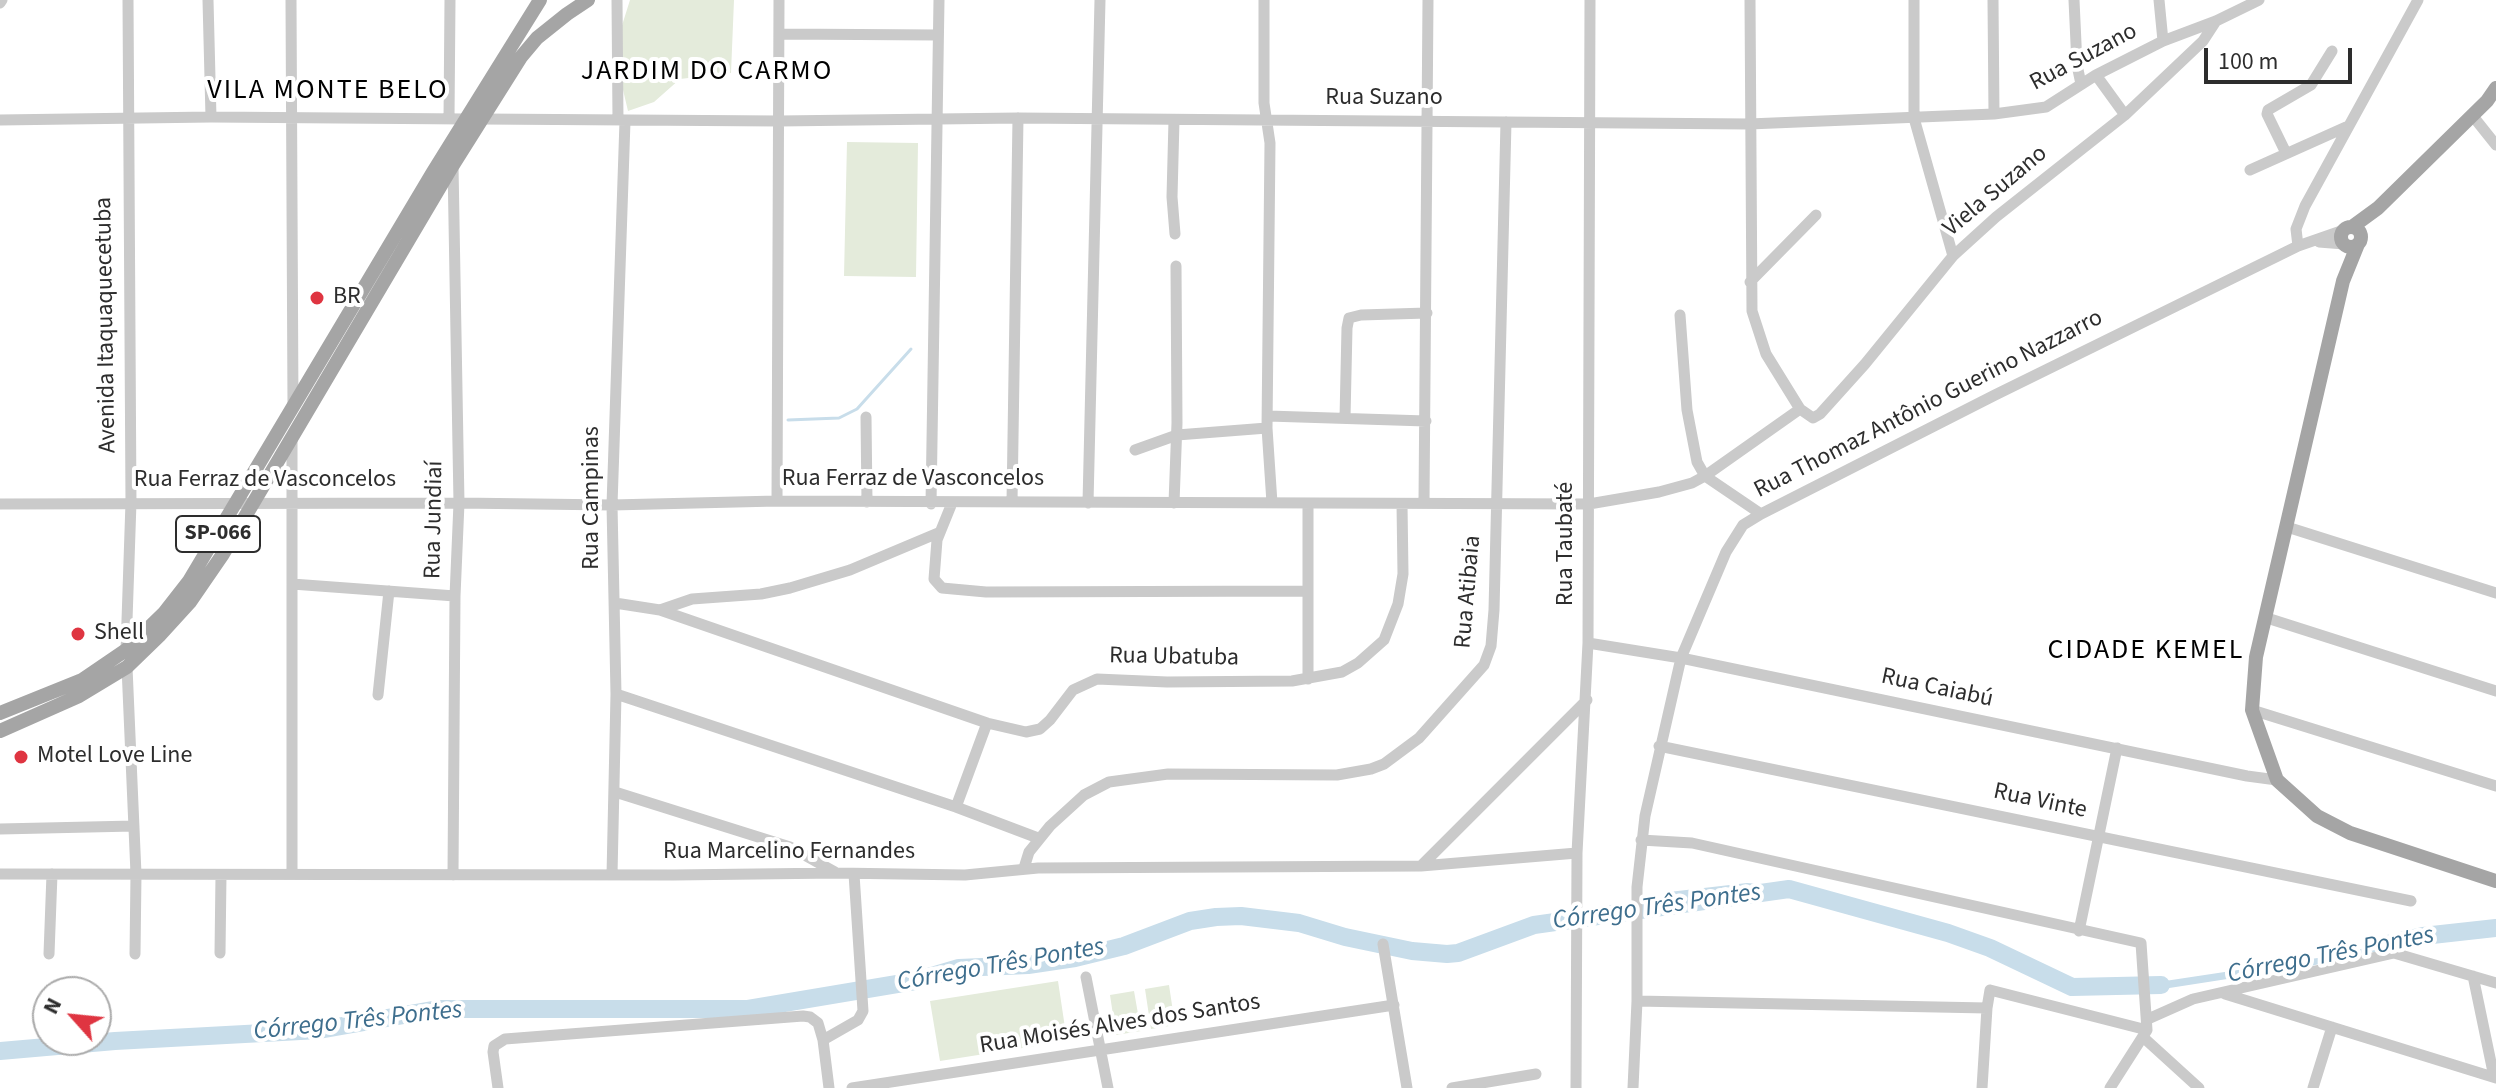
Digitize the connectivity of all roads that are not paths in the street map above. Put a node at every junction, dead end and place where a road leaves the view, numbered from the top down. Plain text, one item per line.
1 (128, 0) edge
2 (208, 0) edge
3 (291, 0) edge
4 (450, 0) edge
5 (540, 0) edge
6 (588, 0) edge
7 (617, 0) edge
8 (779, 0) edge
9 (939, 0) edge
10 (1100, 0) edge
11 (1264, 0) edge
12 (1428, 0) edge
13 (1590, 0) edge
14 (1750, 0) edge
15 (1914, 0) edge
16 (1993, 0) edge
17 (2074, 0) edge
18 (2159, 0) edge
19 (2259, 0) edge
20 (2418, 0) edge
21 (2216, 21) junction
22 (779, 34) junction
23 (938, 35) junction
24 (2163, 41) junction
25 (2332, 51) dead end
26 (2096, 75) junction
27 (2081, 84) junction
28 (2496, 88) edge
29 (1994, 114) junction
30 (2125, 115) junction
31 (2472, 115) junction
32 (211, 117) junction
33 (127, 118) junction
34 (292, 118) junction
35 (1018, 118) junction
36 (1914, 118) junction
37 (449, 119) junction
38 (474, 119) junction
39 (938, 119) junction
40 (0, 120) edge
41 (622, 120) junction
42 (1098, 120) junction
43 (1174, 120) junction
44 (1429, 120) junction
45 (779, 121) junction
46 (1266, 121) junction
47 (1506, 122) junction
48 (1591, 123) junction
49 (1749, 124) junction
50 (2347, 127) junction
51 (2496, 145) edge
52 (2286, 153) junction
53 (453, 165) junction
54 (2250, 170) dead end
55 (1816, 215) dead end
56 (1175, 234) dead end
57 (2351, 238) junction
58 (2298, 246) junction
59 (1953, 256) junction
60 (1176, 266) dead end
61 (1750, 282) junction
62 (1427, 313) junction
63 (1680, 315) dead end
64 (293, 405) junction
65 (1800, 409) junction
66 (866, 417) dead end
67 (1345, 418) junction
68 (1426, 421) junction
69 (1268, 422) junction
70 (1177, 435) junction
71 (292, 436) junction
72 (1135, 450) dead end
73 (1705, 476) junction
74 (777, 501) junction
75 (131, 502) junction
76 (867, 502) junction
77 (1012, 502) junction
78 (459, 503) junction
79 (952, 503) junction
80 (1088, 503) junction
81 (1174, 503) junction
82 (1272, 503) junction
83 (1424, 503) junction
84 (0, 504) edge
85 (237, 504) junction
86 (252, 504) junction
87 (292, 504) junction
88 (931, 504) junction
89 (1308, 504) junction
90 (1402, 504) junction
91 (1498, 504) junction
92 (1589, 504) junction
93 (612, 505) junction
94 (1761, 514) junction
95 (2287, 527) junction
96 (938, 533) junction
97 (292, 584) junction
98 (389, 591) junction
99 (1307, 591) junction
100 (2496, 593) edge
101 (455, 596) junction
102 (615, 603) junction
103 (660, 610) junction
104 (2267, 618) junction
105 (1588, 643) junction
106 (126, 650) junction
107 (1681, 658) junction
108 (127, 667) junction
109 (1308, 679) junction
110 (2496, 691) edge
111 (616, 694) junction
112 (378, 695) dead end
113 (1587, 700) junction
114 (2252, 710) junction
115 (0, 713) edge
116 (987, 723) junction
117 (0, 731) edge
118 (1659, 746) junction
119 (2117, 748) junction
120 (2277, 780) junction
121 (2496, 786) edge
122 (615, 792) junction
123 (956, 807) junction
124 (134, 826) junction
125 (0, 829) edge
126 (2099, 837) junction
127 (1038, 838) junction
128 (1641, 840) junction
129 (1577, 853) junction
130 (1421, 866) junction
131 (1024, 868) junction
132 (837, 873) junction
133 (0, 874) edge
134 (52, 874) junction
135 (136, 874) junction
136 (292, 874) junction
137 (854, 874) junction
138 (221, 875) junction
139 (453, 875) junction
140 (612, 875) junction
141 (2496, 881) edge
142 (2411, 901) dead end
143 (2079, 931) junction
144 (1383, 944) dead end
145 (220, 953) dead end
146 (49, 954) dead end
147 (135, 954) dead end
148 (2473, 976) junction
149 (1086, 977) dead end
150 (2496, 983) edge
151 (2221, 992) junction
152 (1637, 1001) junction
153 (1394, 1005) junction
154 (1987, 1008) junction
155 (2332, 1027) junction
156 (2146, 1029) junction
157 (823, 1040) junction
158 (1102, 1050) junction
159 (1536, 1074) dead end
160 (2495, 1078) edge
161 (1501, 1084) edge
162 (498, 1088) edge
163 (829, 1088) edge
164 (852, 1088) edge
165 (1108, 1088) edge
166 (1407, 1088) edge
167 (1452, 1088) edge
168 (1576, 1088) edge
169 (1633, 1088) edge
170 (1982, 1088) edge
171 (2110, 1088) edge
172 (2199, 1088) edge
173 (2313, 1088) edge

1 - 33 street, Avenida Itaquaquecetuba
2 - 32 street
3 - 34 street
4 - 37 street
5 - 38 main road, SP-066
6 - 38 main road, SP-066
7 - 41 street, Rua Campinas
8 - 22 street
9 - 23 street
10 - 42 street
11 - 46 street
12 - 44 street
13 - 48 street, Rua Taubaté
14 - 49 street
15 - 36 street
16 - 29 street
17 - 27 street
18 - 24 street
19 - 21 street, Rua Suzano
20 - 50 street
21 - 24 street, Rua Suzano
21 - 30 street, Viela Suzano
22 - 23 street
22 - 45 street
23 - 39 street
24 - 26 street, Rua Suzano
25 - 52 street
26 - 27 street, Rua Suzano
26 - 30 street
27 - 29 street, Rua Suzano
28 - 31 main road
29 - 36 street, Rua Suzano
30 - 59 street, Viela Suzano
31 - 51 street
31 - 57 main road
32 - 33 street, Rua Suzano
32 - 34 street, Rua Suzano
33 - 40 street, Rua Suzano
33 - 75 street, Avenida Itaquaquecetuba
34 - 37 street, Rua Suzano
34 - 64 street
35 - 39 street, Rua Suzano
35 - 42 street, Rua Suzano
35 - 77 street
36 - 49 street, Rua Suzano
36 - 59 street
37 - 38 street, Rua Suzano
38 - 41 street, Rua Suzano
38 - 53 main road, SP-066
38 - 64 main road, SP-066
39 - 45 street, Rua Suzano
39 - 88 street
41 - 45 street, Rua Suzano
41 - 93 street, Rua Campinas
42 - 43 street, Rua Suzano
42 - 80 street
43 - 46 street, Rua Suzano
43 - 56 street
44 - 46 street, Rua Suzano
44 - 47 street, Rua Suzano
44 - 62 street
45 - 74 street
46 - 69 street
47 - 48 street, Rua Suzano
47 - 91 street, Rua Atibaia
48 - 49 street, Rua Suzano
48 - 92 street, Rua Taubaté
49 - 61 street
50 - 52 street
50 - 58 street
52 - 54 street
53 - 71 main road, SP-066
53 - 78 street, Rua Jundiaí
55 - 61 street
57 - 58 street, Rua Thomaz Antônio Guerino Nazzarro
57 - 95 main road
58 - 94 street, Rua Thomaz Antônio Guerino Nazzarro
59 - 65 street, Viela Suzano
60 - 70 street
61 - 65 street
62 - 67 street
62 - 68 street
63 - 73 street
64 - 85 main road, SP-066
65 - 73 street, Rua Ferraz de Vasconcelos
66 - 76 street
67 - 68 street
67 - 69 street
68 - 83 street
69 - 70 street
69 - 82 street
70 - 72 street
70 - 81 street
71 - 86 main road, SP-066
71 - 87 street
73 - 92 street, Rua Ferraz de Vasconcelos
73 - 94 street
74 - 76 street, Rua Ferraz de Vasconcelos
74 - 93 street, Rua Ferraz de Vasconcelos
75 - 84 street, Rua Ferraz de Vasconcelos
75 - 85 street, Rua Ferraz de Vasconcelos
75 - 106 street, Avenida Itaquaquecetuba
76 - 88 street, Rua Ferraz de Vasconcelos
77 - 79 street, Rua Ferraz de Vasconcelos
77 - 80 street, Rua Ferraz de Vasconcelos
78 - 87 street, Rua Ferraz de Vasconcelos
78 - 93 street, Rua Ferraz de Vasconcelos
78 - 101 street, Rua Jundiaí
79 - 88 street, Rua Ferraz de Vasconcelos
79 - 96 street
80 - 81 street, Rua Ferraz de Vasconcelos
81 - 82 street, Rua Ferraz de Vasconcelos
82 - 89 street, Rua Ferraz de Vasconcelos
83 - 90 street, Rua Ferraz de Vasconcelos
83 - 91 street, Rua Ferraz de Vasconcelos
85 - 86 street, Rua Ferraz de Vasconcelos
85 - 106 main road, SP-066
86 - 87 street, Rua Ferraz de Vasconcelos
86 - 108 main road, SP-066
87 - 97 street
89 - 90 street, Rua Ferraz de Vasconcelos
89 - 99 street
90 - 109 street, Rua Ubatuba
91 - 92 street, Rua Ferraz de Vasconcelos
91 - 127 street, Rua Atibaia
92 - 105 street, Rua Taubaté
93 - 102 street, Rua Campinas
94 - 107 street, Rua Thomaz Antônio Guerino Nazzarro
95 - 100 street
95 - 104 main road
96 - 99 street
96 - 103 street
97 - 98 street
97 - 136 street
98 - 101 street
98 - 112 street
99 - 109 street
101 - 139 street, Rua Jundiaí
102 - 103 street, Rua Ubatuba
102 - 111 street, Rua Campinas
103 - 116 street, Rua Ubatuba
104 - 110 street
104 - 114 main road
105 - 107 street, Rua Caiabú
105 - 113 street, Rua Taubaté
106 - 115 main road, SP-066
107 - 118 street, Rua Thomaz Antônio Guerino Nazzarro
107 - 119 street, Rua Caiabú
108 - 117 main road, SP-066
108 - 124 street
109 - 116 street, Rua Ubatuba
111 - 122 street, Rua Campinas
111 - 123 street
113 - 129 street, Rua Taubaté
113 - 130 street
114 - 120 main road
114 - 121 street
116 - 123 street
118 - 126 street, Rua Vinte
118 - 128 street, Rua Thomaz Antônio Guerino Nazzarro
119 - 120 street, Rua Caiabú
119 - 126 street
120 - 141 main road
122 - 132 street
122 - 140 street, Rua Campinas
123 - 127 street
124 - 125 street
124 - 135 street
126 - 142 street, Rua Vinte
126 - 143 street
127 - 131 street, Rua Atibaia
128 - 143 street
128 - 152 street, Rua Thomaz Antônio Guerino Nazzarro
129 - 130 street, Rua Marcelino Fernandes
129 - 168 street, Rua Taubaté
130 - 131 street, Rua Marcelino Fernandes
131 - 137 street, Rua Marcelino Fernandes
132 - 137 street, Rua Marcelino Fernandes
132 - 140 street, Rua Marcelino Fernandes
133 - 134 street, Rua Marcelino Fernandes
134 - 135 street, Rua Marcelino Fernandes
134 - 146 street
135 - 138 street, Rua Marcelino Fernandes
135 - 147 street
136 - 138 street, Rua Marcelino Fernandes
136 - 139 street, Rua Marcelino Fernandes
137 - 157 street
138 - 145 street
139 - 140 street, Rua Marcelino Fernandes
143 - 156 street
144 - 153 street
148 - 150 street
148 - 151 street
148 - 160 street
149 - 158 street
151 - 155 street
151 - 156 street
152 - 154 street
152 - 169 street, Rua Thomaz Antônio Guerino Nazzarro
153 - 158 street, Rua Moisés Alves dos Santos
153 - 166 street
154 - 156 street
154 - 170 street
155 - 160 street
155 - 173 street
156 - 171 street
156 - 172 street
157 - 162 street
157 - 163 street
158 - 164 street, Rua Moisés Alves dos Santos
158 - 165 street
159 - 161 street
161 - 167 street

